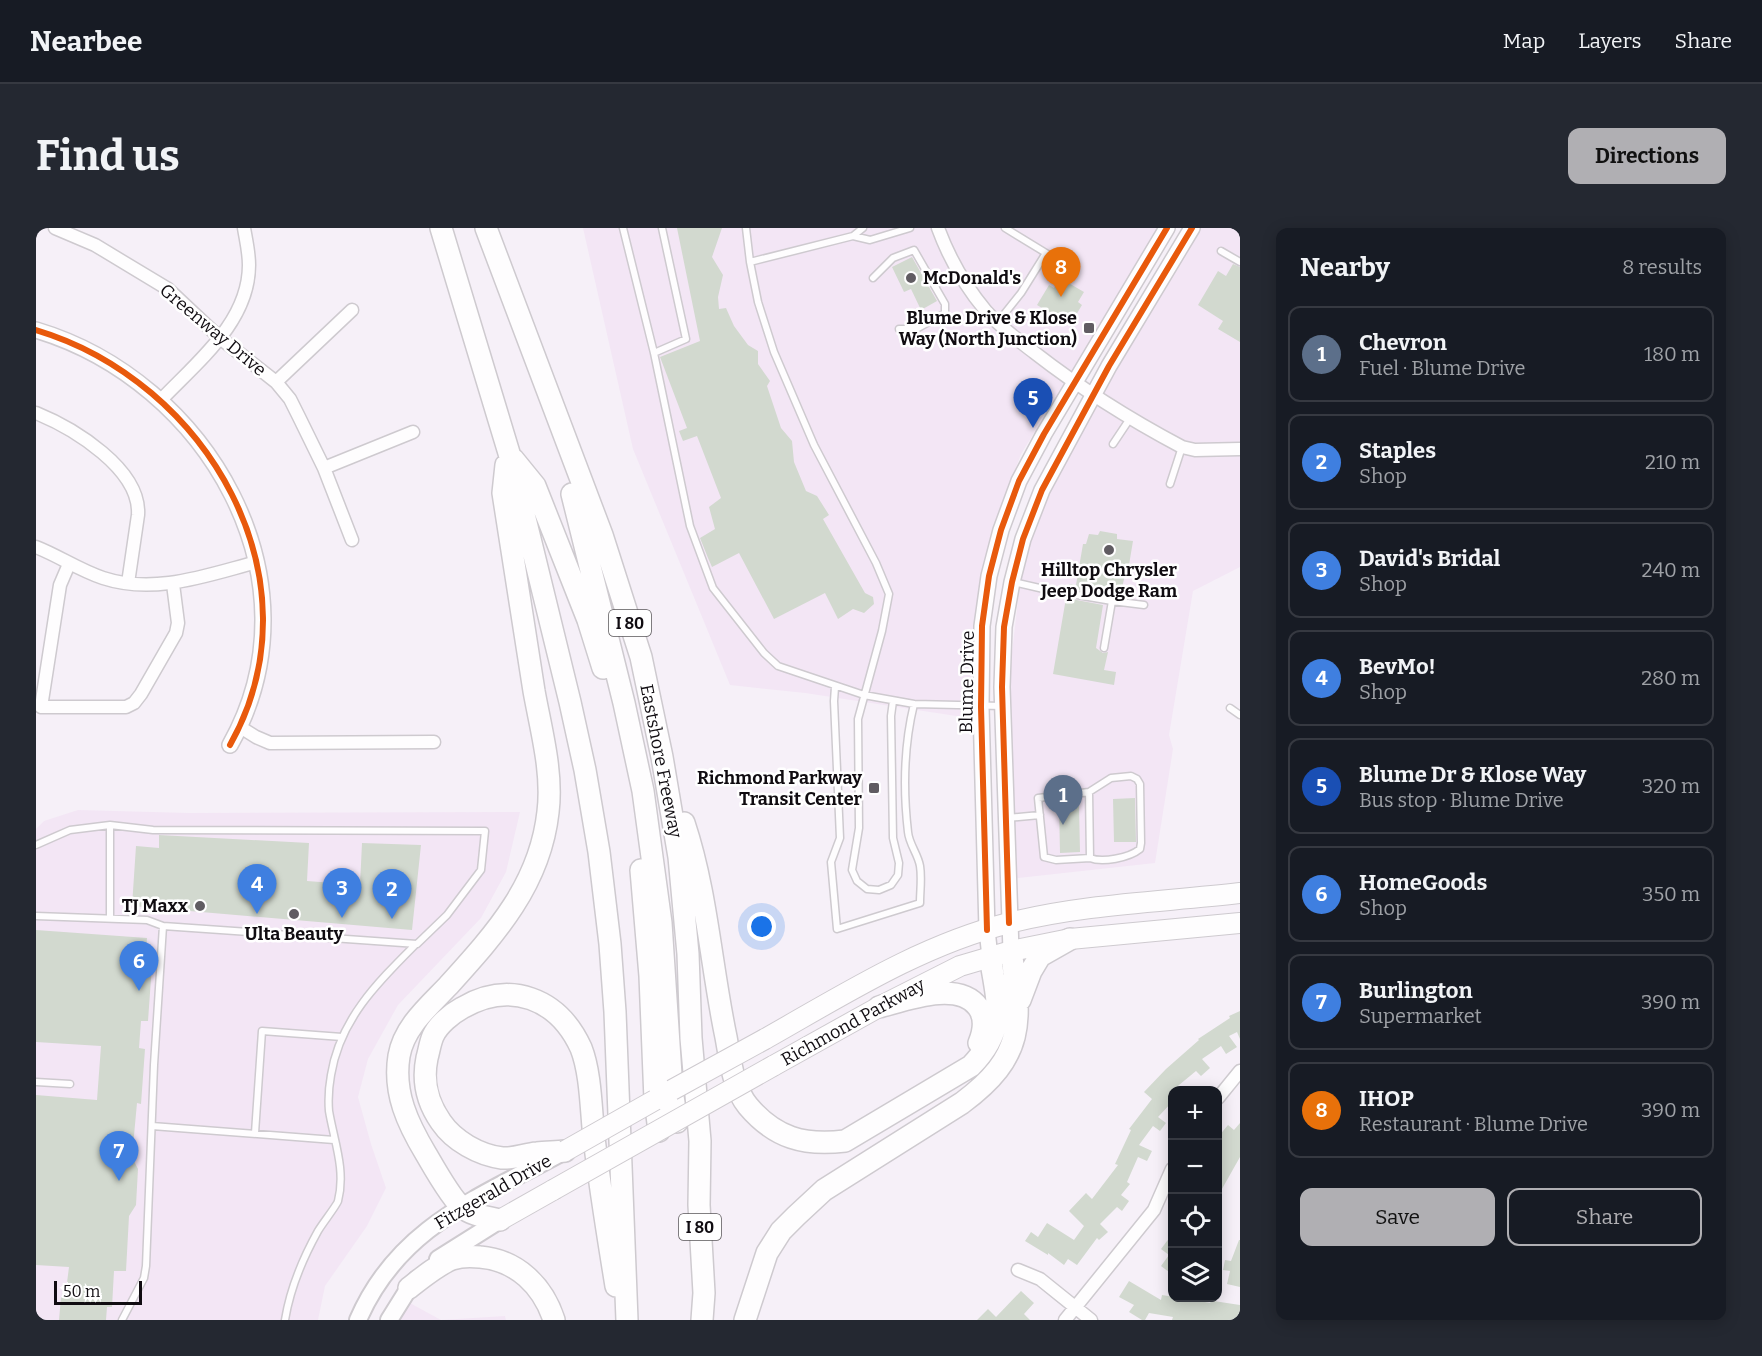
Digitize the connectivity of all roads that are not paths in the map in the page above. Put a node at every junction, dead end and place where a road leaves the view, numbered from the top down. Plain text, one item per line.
1 (55, 228) edge
2 (244, 228) edge
3 (441, 228) edge
4 (486, 228) edge
5 (623, 228) edge
6 (662, 228) edge
7 (746, 228) edge
8 (863, 228) edge
9 (910, 228) edge
10 (938, 228) edge
11 (1005, 228) edge
12 (1167, 228) edge
13 (1192, 228) edge
14 (853, 236) junction
15 (1221, 251) dead end
16 (750, 262) junction
17 (1240, 262) edge
18 (873, 278) dead end
19 (352, 310) dead end
20 (997, 323) junction
21 (898, 329) dead end
22 (36, 330) edge
23 (220, 338) junction
24 (654, 353) junction
25 (276, 382) junction
26 (1074, 382) junction
27 (1094, 394) junction
28 (161, 400) junction
29 (36, 413) edge
30 (1131, 417) junction
31 (413, 432) dead end
32 (1113, 444) dead end
33 (1182, 447) junction
34 (1240, 449) edge
35 (508, 451) junction
36 (324, 468) junction
37 (1170, 484) dead end
38 (352, 540) dead end
39 (36, 547) edge
40 (257, 562) junction
41 (69, 564) junction
42 (1012, 582) junction
43 (128, 583) junction
44 (173, 584) junction
45 (1112, 601) junction
46 (1144, 605) dead end
47 (1104, 648) dead end
48 (835, 687) junction
49 (864, 695) junction
50 (893, 702) junction
51 (914, 704) junction
52 (1002, 706) junction
53 (981, 707) junction
54 (1230, 708) dead end
55 (1240, 715) edge
56 (240, 727) junction
57 (434, 742) dead end
58 (230, 746) dead end
59 (662, 757) junction
60 (1089, 792) junction
61 (1040, 815) junction
62 (1006, 818) junction
63 (110, 825) junction
64 (36, 845) edge
65 (1089, 858) junction
66 (1240, 893) edge
67 (36, 916) edge
68 (110, 918) junction
69 (1009, 923) junction
70 (1240, 923) edge
71 (163, 926) junction
72 (987, 930) junction
73 (1070, 939) junction
74 (417, 944) junction
75 (1011, 951) junction
76 (990, 957) junction
77 (658, 974) junction
78 (1019, 1004) junction
79 (879, 1007) junction
80 (342, 1036) junction
81 (1240, 1071) edge
82 (957, 1073) junction
83 (36, 1082) edge
84 (70, 1084) dead end
85 (1222, 1093) edge
86 (664, 1095) junction
87 (153, 1126) junction
88 (668, 1126) junction
89 (255, 1133) junction
90 (334, 1140) junction
91 (565, 1151) junction
92 (1168, 1180) edge
93 (461, 1207) junction
94 (500, 1220) junction
95 (1018, 1270) dead end
96 (409, 1288) junction
97 (1076, 1308) junction
98 (122, 1320) edge
99 (285, 1320) edge
100 (358, 1320) edge
101 (388, 1320) edge
102 (554, 1320) edge
103 (621, 1320) edge
104 (627, 1320) edge
105 (702, 1320) edge
106 (745, 1320) edge
107 (1065, 1320) edge
108 (1091, 1320) edge

1 - 23 street, Greenway Drive
2 - 23 street
3 - 35 highway
4 - 59 highway, Eastshore Freeway / I 80
4 - 77 highway
5 - 24 lane
6 - 24 lane
7 - 16 lane
8 - 14 lane
9 - 14 lane
10 - 20 street
11 - 20 lane
12 - 26 street, Blume Drive
13 - 27 street, Blume Drive
14 - 16 lane
15 - 17 lane
16 - 49 lane
18 - 21 lane
19 - 25 street, Greenway Drive
20 - 26 street
22 - 28 street
23 - 25 street, Greenway Drive
23 - 28 street
24 - 48 lane
25 - 36 street, Greenway Drive
26 - 27 street
26 - 53 street, Blume Drive
27 - 30 street
27 - 42 street, Blume Drive
28 - 40 street
29 - 43 street
30 - 32 lane
30 - 33 street
31 - 36 street
33 - 34 street
33 - 37 lane
35 - 77 highway
35 - 93 highway
35 - 104 highway
36 - 38 street, Greenway Drive
39 - 41 street
40 - 44 street
40 - 56 street
41 - 43 street
41 - 44 street
42 - 45 lane
42 - 52 street, Blume Drive
43 - 44 street
45 - 46 lane
45 - 47 lane
48 - 49 lane
48 - 51 lane
49 - 50 lane
49 - 50 lane
50 - 51 lane
51 - 53 lane
52 - 53 lane
52 - 62 street, Blume Drive
53 - 72 street, Blume Drive
54 - 55 lane
56 - 57 street
56 - 58 street
59 - 82 highway
59 - 105 highway, Eastshore Freeway / I 80
60 - 61 lane
60 - 65 lane
60 - 65 lane
61 - 62 lane
61 - 65 lane
62 - 69 street, Blume Drive
63 - 64 lane
63 - 68 lane
63 - 74 lane
66 - 69 highway, Richmond Parkway
67 - 68 lane
68 - 71 lane
69 - 72 highway, Richmond Parkway
69 - 75 street, Blume Drive
70 - 73 highway, Richmond Parkway
71 - 74 lane
71 - 87 lane
72 - 76 street, Blume Drive
72 - 86 highway, Richmond Parkway, bridge
73 - 75 highway, Richmond Parkway
73 - 78 highway
74 - 80 lane
75 - 76 highway, Richmond Parkway
75 - 78 highway
76 - 79 highway, Richmond Parkway
76 - 82 highway
77 - 86 highway
78 - 106 highway
79 - 82 highway
79 - 88 highway, Richmond Parkway, bridge
80 - 89 lane
80 - 90 lane
81 - 85 street
83 - 84 lane
86 - 88 highway
86 - 91 highway, Richmond Parkway, bridge
87 - 89 lane
87 - 98 lane
88 - 94 highway, Richmond Parkway, bridge
89 - 90 lane
90 - 99 lane
91 - 93 main road, Fitzgerald Drive
91 - 103 highway
92 - 97 street
93 - 94 highway
93 - 100 main road, Fitzgerald Drive
94 - 96 main road, Fitzgerald Drive
95 - 97 street
96 - 101 main road, Fitzgerald Drive
96 - 102 highway
97 - 107 street
97 - 108 street

